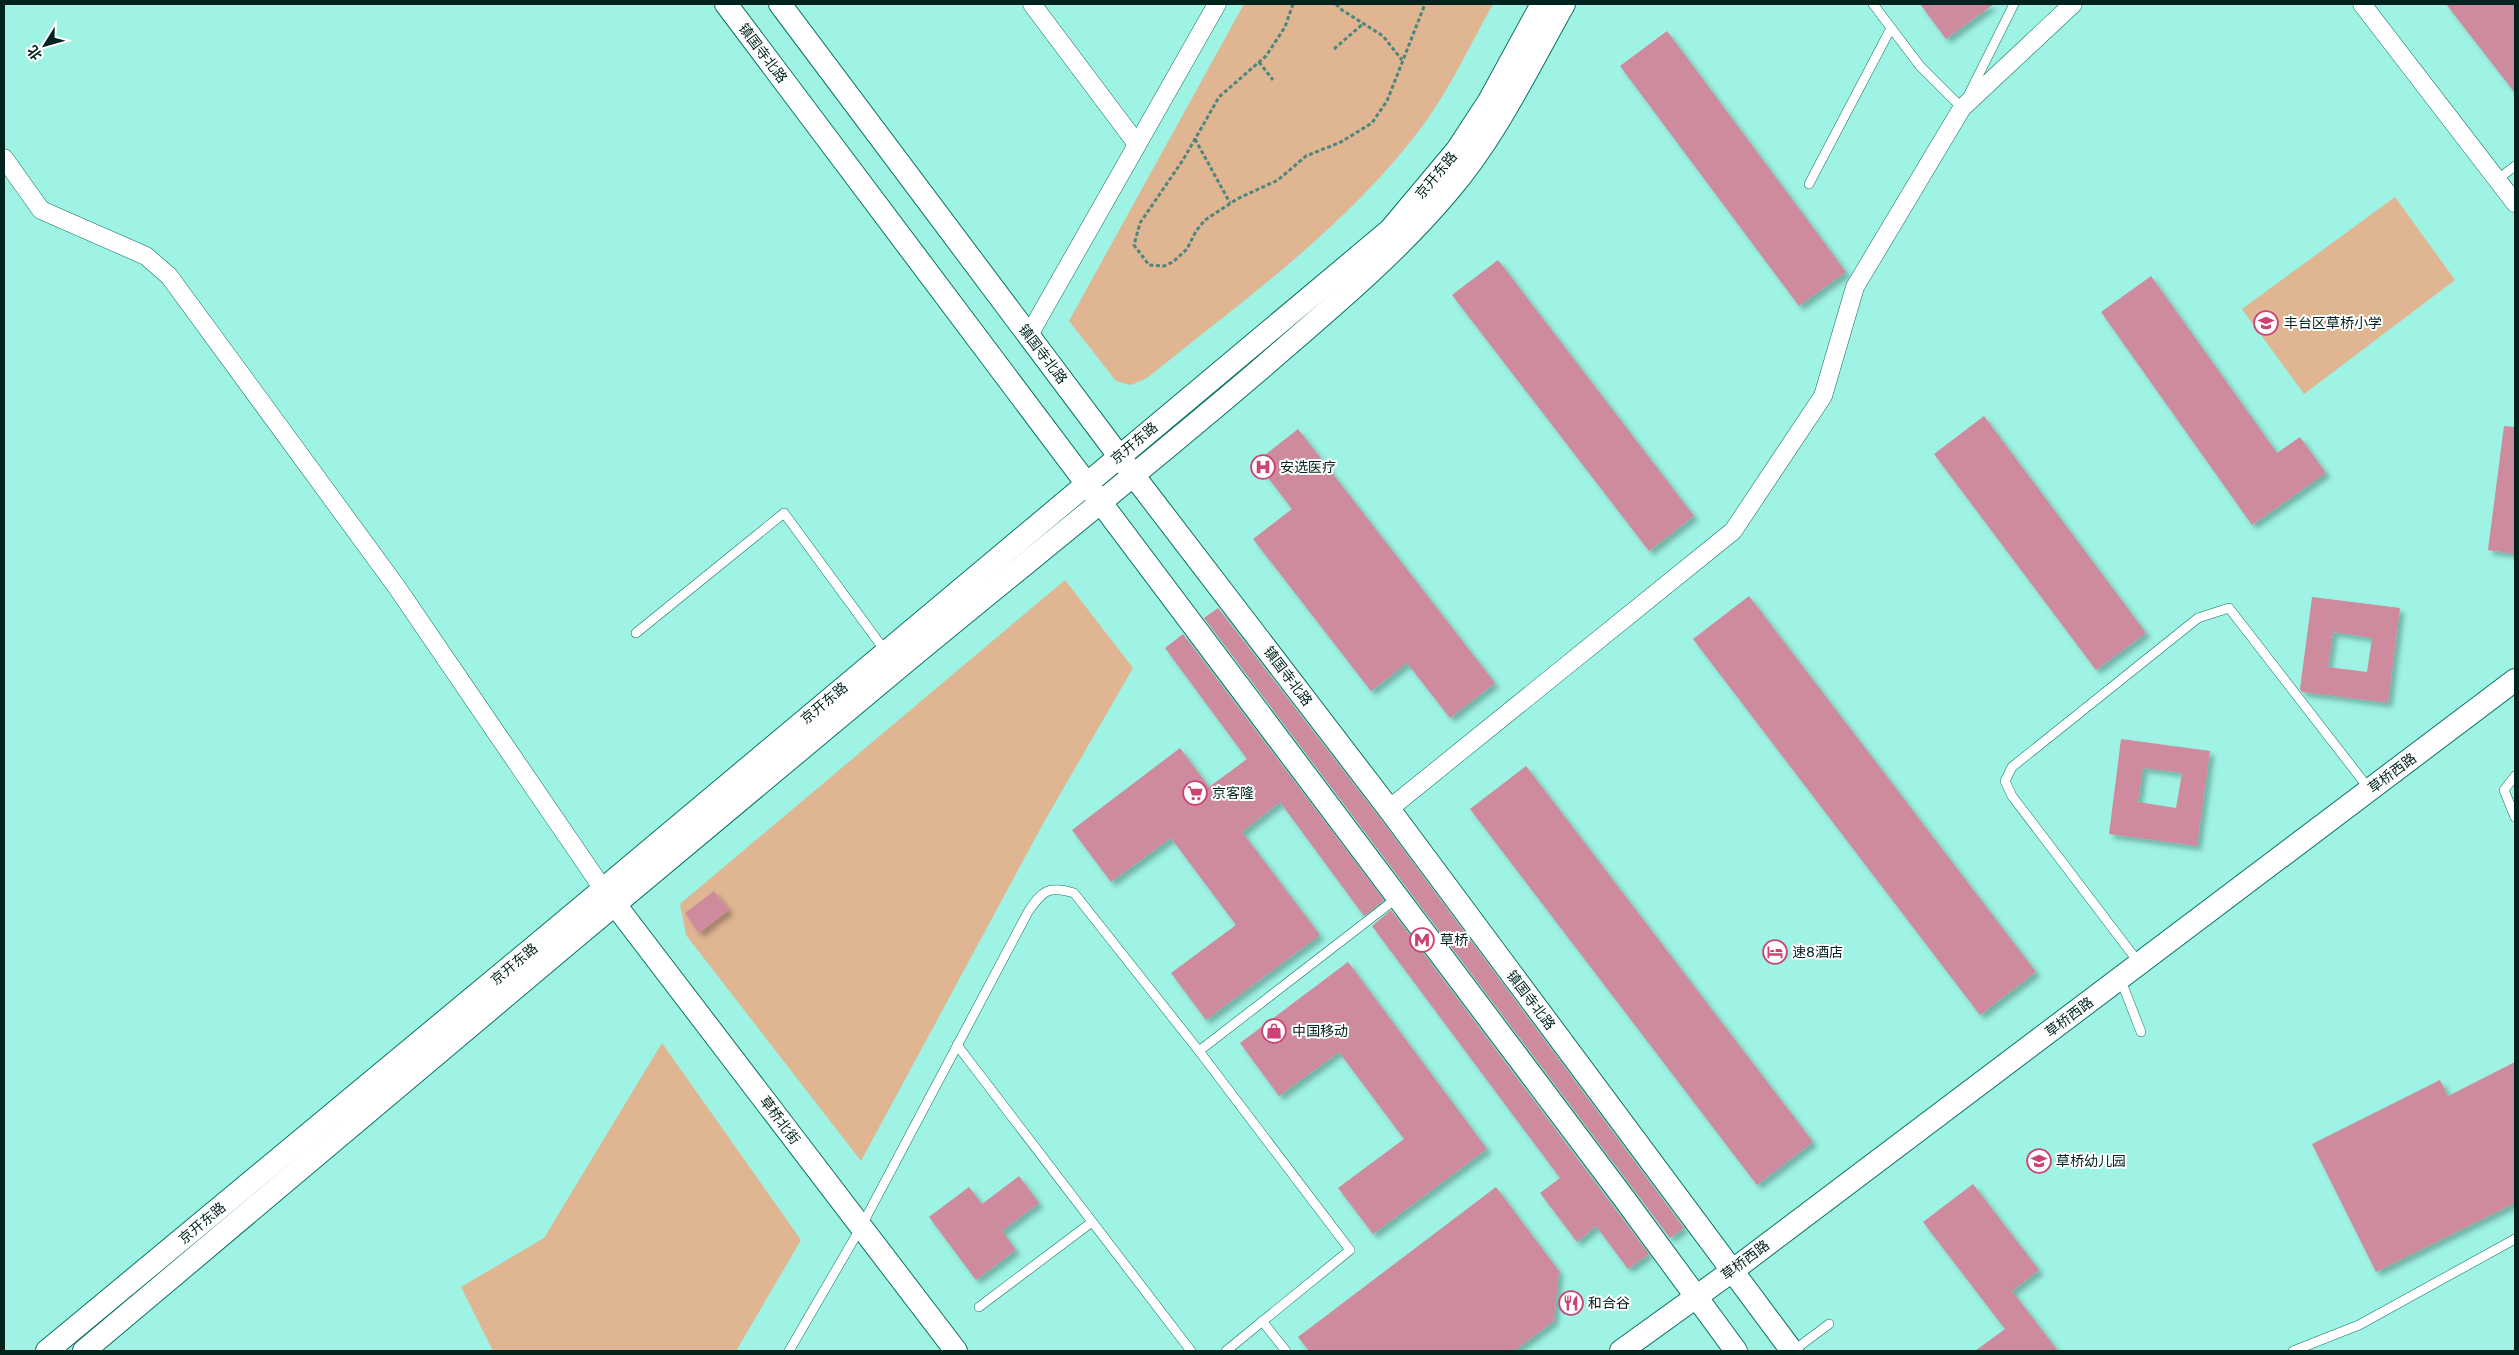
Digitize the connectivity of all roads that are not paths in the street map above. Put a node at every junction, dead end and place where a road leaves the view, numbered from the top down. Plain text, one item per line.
1 (726, 4) edge
2 (780, 4) edge
3 (1032, 4) edge
4 (1217, 4) edge
5 (1542, 4) edge
6 (1564, 4) edge
7 (1873, 4) edge
8 (2014, 4) edge
9 (2073, 4) edge
10 (2362, 4) edge
11 (1892, 28) junction
12 (1962, 108) junction
13 (1137, 144) junction
14 (4, 158) edge
15 (2515, 166) edge
16 (2498, 179) junction
17 (1809, 184) dead end
18 (2515, 203) edge
19 (1029, 335) junction
20 (1119, 456) junction
21 (1134, 476) junction
22 (1086, 483) junction
23 (1101, 503) junction
24 (636, 633) dead end
25 (892, 660) junction
26 (2511, 686) edge
27 (2515, 776) edge
28 (2370, 790) junction
29 (1389, 809) junction
30 (2515, 817) edge
31 (610, 897) junction
32 (1398, 897) junction
33 (2139, 964) junction
34 (2120, 978) junction
35 (2141, 1032) dead end
36 (958, 1044) junction
37 (1199, 1051) junction
38 (1092, 1222) junction
39 (861, 1227) junction
40 (2515, 1240) edge
41 (1732, 1271) junction
42 (1696, 1297) junction
43 (979, 1307) dead end
44 (1262, 1321) junction
45 (1829, 1324) dead end
46 (47, 1351) edge
47 (84, 1351) edge
48 (788, 1351) edge
49 (956, 1351) edge
50 (1191, 1351) edge
51 (1226, 1351) edge
52 (1286, 1351) edge
53 (1621, 1351) edge
54 (1736, 1351) edge
55 (1792, 1351) edge
56 (2293, 1351) edge

1 - 22 street, 镇国寺北路
2 - 19 street, 镇国寺北路
3 - 13 street
4 - 13 street
5 - 20 street, 京开东路
6 - 21 street, 京开东路
7 - 11 lane
8 - 12 lane
9 - 12 street
10 - 16 street
11 - 12 lane
11 - 17 lane
12 - 29 street
13 - 19 street
14 - 31 street
15 - 16 lane
16 - 18 street
19 - 20 street, 镇国寺北路
20 - 21 street, 镇国寺北路
20 - 22 street, 京开东路
21 - 23 street, 京开东路
21 - 29 street, 镇国寺北路
22 - 23 street, 镇国寺北路
22 - 25 street, 京开东路
23 - 25 street, 京开东路
23 - 32 street, 镇国寺北路
24 - 25 lane
25 - 31 street, 京开东路
26 - 28 street, 草桥西路
27 - 30 lane
28 - 33 street, 草桥西路
28 - 33 lane
29 - 41 street, 镇国寺北路
31 - 39 street, 草桥北街
31 - 46 street, 京开东路
31 - 47 street, 京开东路
32 - 37 lane
32 - 42 street, 镇国寺北路
33 - 34 street, 草桥西路
34 - 35 lane
34 - 41 street, 草桥西路
36 - 37 lane
36 - 38 lane
36 - 39 lane
37 - 44 lane
38 - 43 lane
38 - 50 lane
39 - 48 lane
39 - 49 street, 草桥北街
40 - 56 lane
41 - 42 street, 草桥西路
41 - 55 street, 镇国寺北路
42 - 53 street, 草桥西路
42 - 54 street, 镇国寺北路
44 - 51 lane
44 - 52 lane
45 - 55 lane

